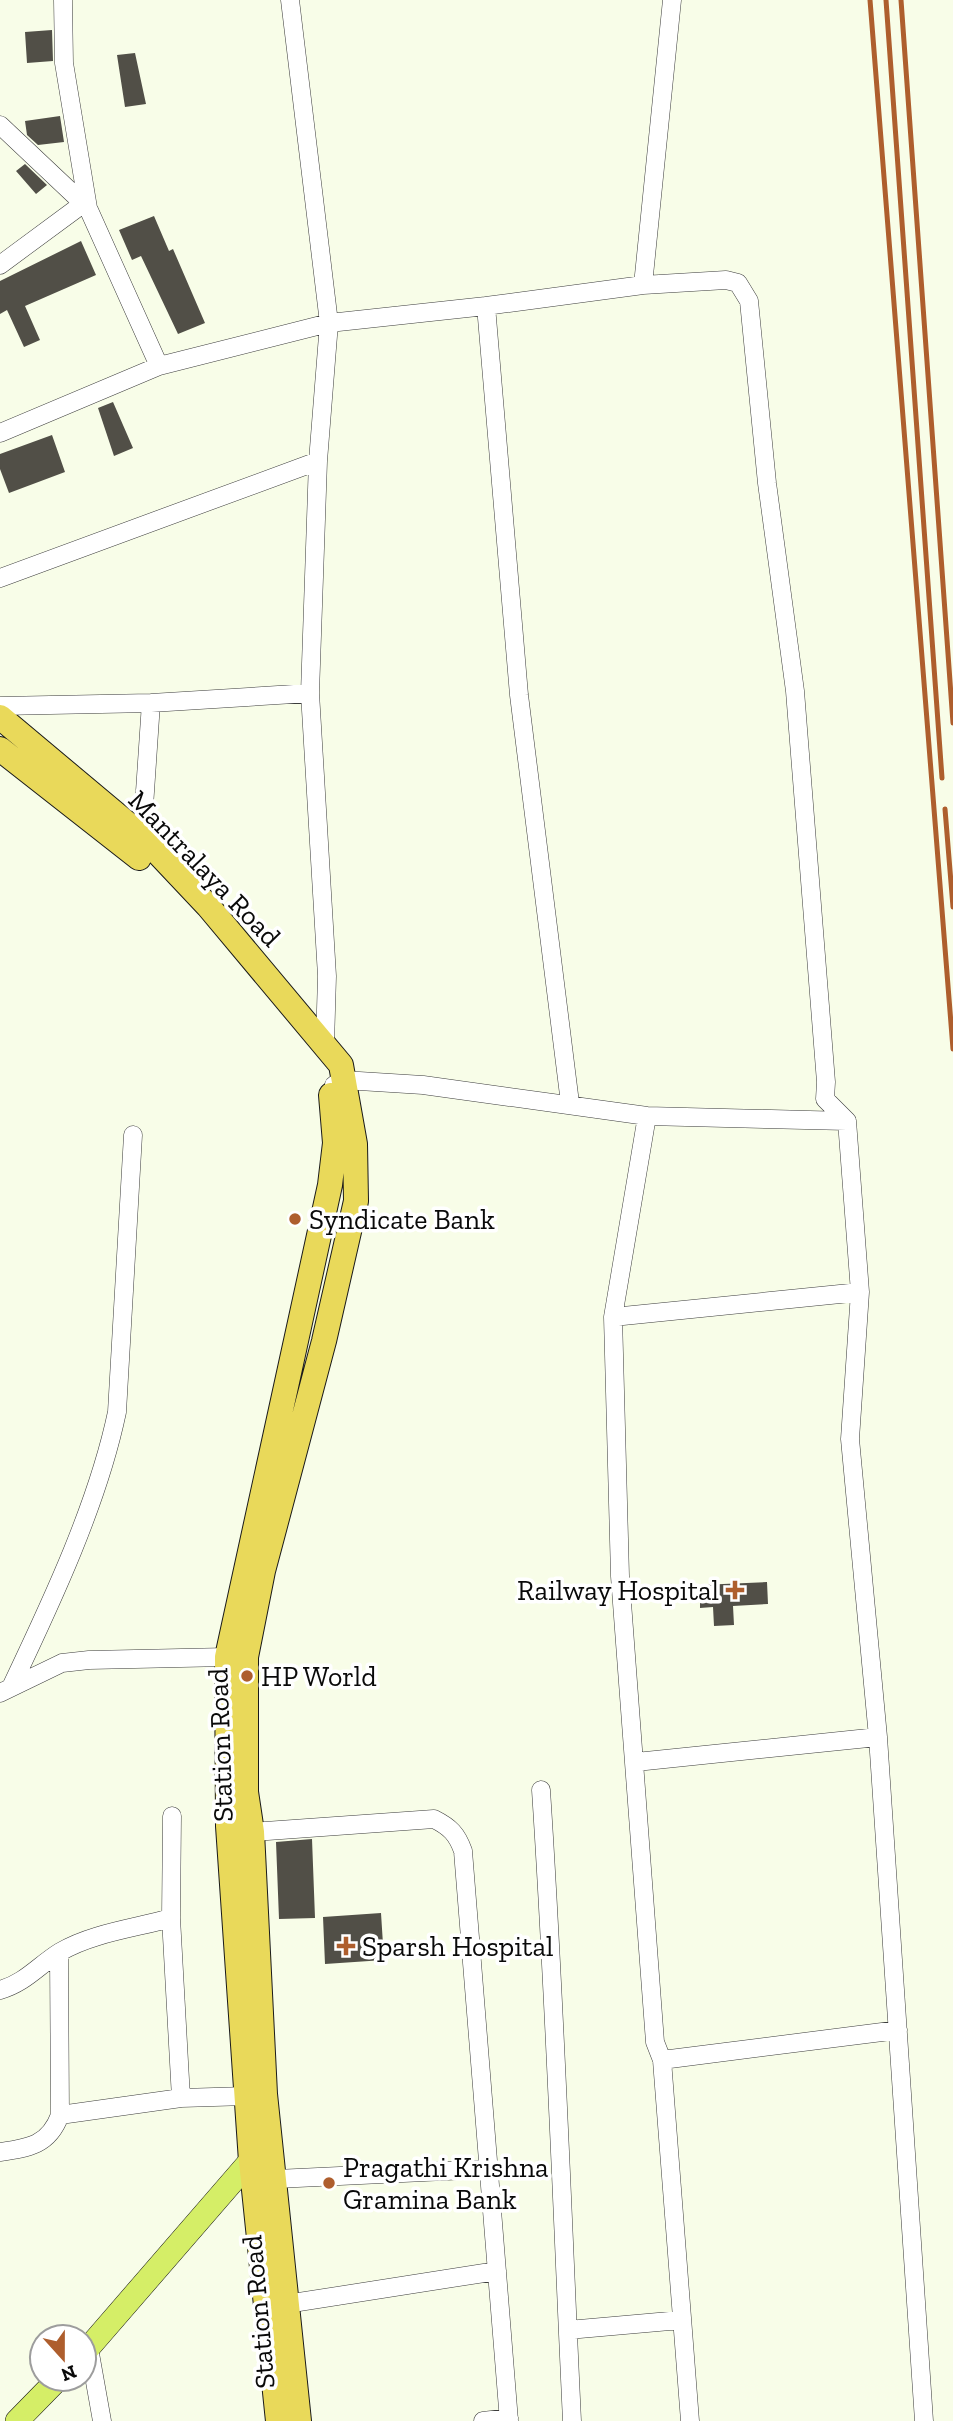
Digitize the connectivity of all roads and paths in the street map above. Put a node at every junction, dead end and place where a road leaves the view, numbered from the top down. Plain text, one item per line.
1 (64, 0) edge
2 (290, 0) edge
3 (672, 0) edge
4 (0, 125) edge
5 (86, 206) junction
6 (0, 265) edge
7 (643, 285) junction
8 (486, 306) junction
9 (329, 323) junction
10 (159, 366) junction
11 (0, 433) edge
12 (318, 461) junction
13 (0, 578) edge
14 (310, 692) junction
15 (151, 703) junction
16 (0, 706) edge
17 (0, 717) edge
18 (0, 749) edge
19 (142, 836) junction
20 (325, 1044) junction
21 (337, 1083) junction
22 (570, 1103) junction
23 (647, 1116) junction
24 (847, 1121) junction
25 (133, 1135) dead end
26 (860, 1292) junction
27 (612, 1317) junction
28 (227, 1657) junction
29 (6, 1689) edge
30 (878, 1737) junction
31 (636, 1762) junction
32 (541, 1790) dead end
33 (172, 1816) dead end
34 (253, 1832) junction
35 (171, 1918) junction
36 (59, 1953) junction
37 (0, 1990) edge
38 (898, 2030) junction
39 (662, 2060) junction
40 (247, 2096) junction
41 (181, 2098) junction
42 (60, 2115) junction
43 (271, 2135) junction
44 (0, 2152) edge
45 (251, 2161) junction
46 (488, 2169) junction
47 (276, 2179) junction
48 (497, 2271) junction
49 (286, 2304) junction
50 (681, 2320) junction
51 (568, 2330) junction
52 (98, 2337) edge
53 (44, 2393) edge
54 (96, 2393) edge
55 (509, 2419) edge
56 (17, 2421) edge
57 (102, 2421) edge
58 (278, 2421) edge
59 (299, 2421) edge
60 (483, 2421) edge
61 (572, 2421) edge
62 (690, 2421) edge
63 (924, 2421) edge

1 - 5 street
2 - 9 street
3 - 7 street
4 - 5 street
5 - 6 street
5 - 10 street
7 - 8 street
7 - 24 street
8 - 9 street
8 - 22 street
9 - 10 street
9 - 12 street
10 - 11 street
12 - 13 street
12 - 14 street
14 - 15 street
14 - 20 street
15 - 16 street
15 - 19 street
17 - 19 highway, Mantralaya Road
18 - 21 highway, Mantralaya Road
19 - 20 highway, Mantralaya Road
20 - 21 highway, Mantralaya Road
21 - 22 street
21 - 28 highway, Station Road
21 - 34 highway, Station Road
22 - 23 street
23 - 24 street
23 - 27 street
24 - 26 street
25 - 29 street
26 - 27 street
26 - 30 street
27 - 31 street
28 - 29 street
28 - 40 highway, Station Road
30 - 31 street
30 - 38 street
31 - 39 street
32 - 51 street
33 - 35 street
34 - 43 highway, Station Road
34 - 46 street
35 - 36 street
35 - 41 street
36 - 37 street
36 - 42 street
38 - 39 street
38 - 63 street
39 - 50 street
40 - 41 street
40 - 45 highway, Station Road
41 - 42 street
42 - 44 street
43 - 45 main road
43 - 47 highway, Station Road
45 - 52 main road
45 - 58 highway, Station Road
46 - 47 street
46 - 48 street
47 - 49 highway, Station Road
48 - 49 street
48 - 55 street
49 - 59 highway, Station Road
50 - 51 street
50 - 62 street
51 - 61 street
53 - 56 main road
54 - 57 street
55 - 60 street

